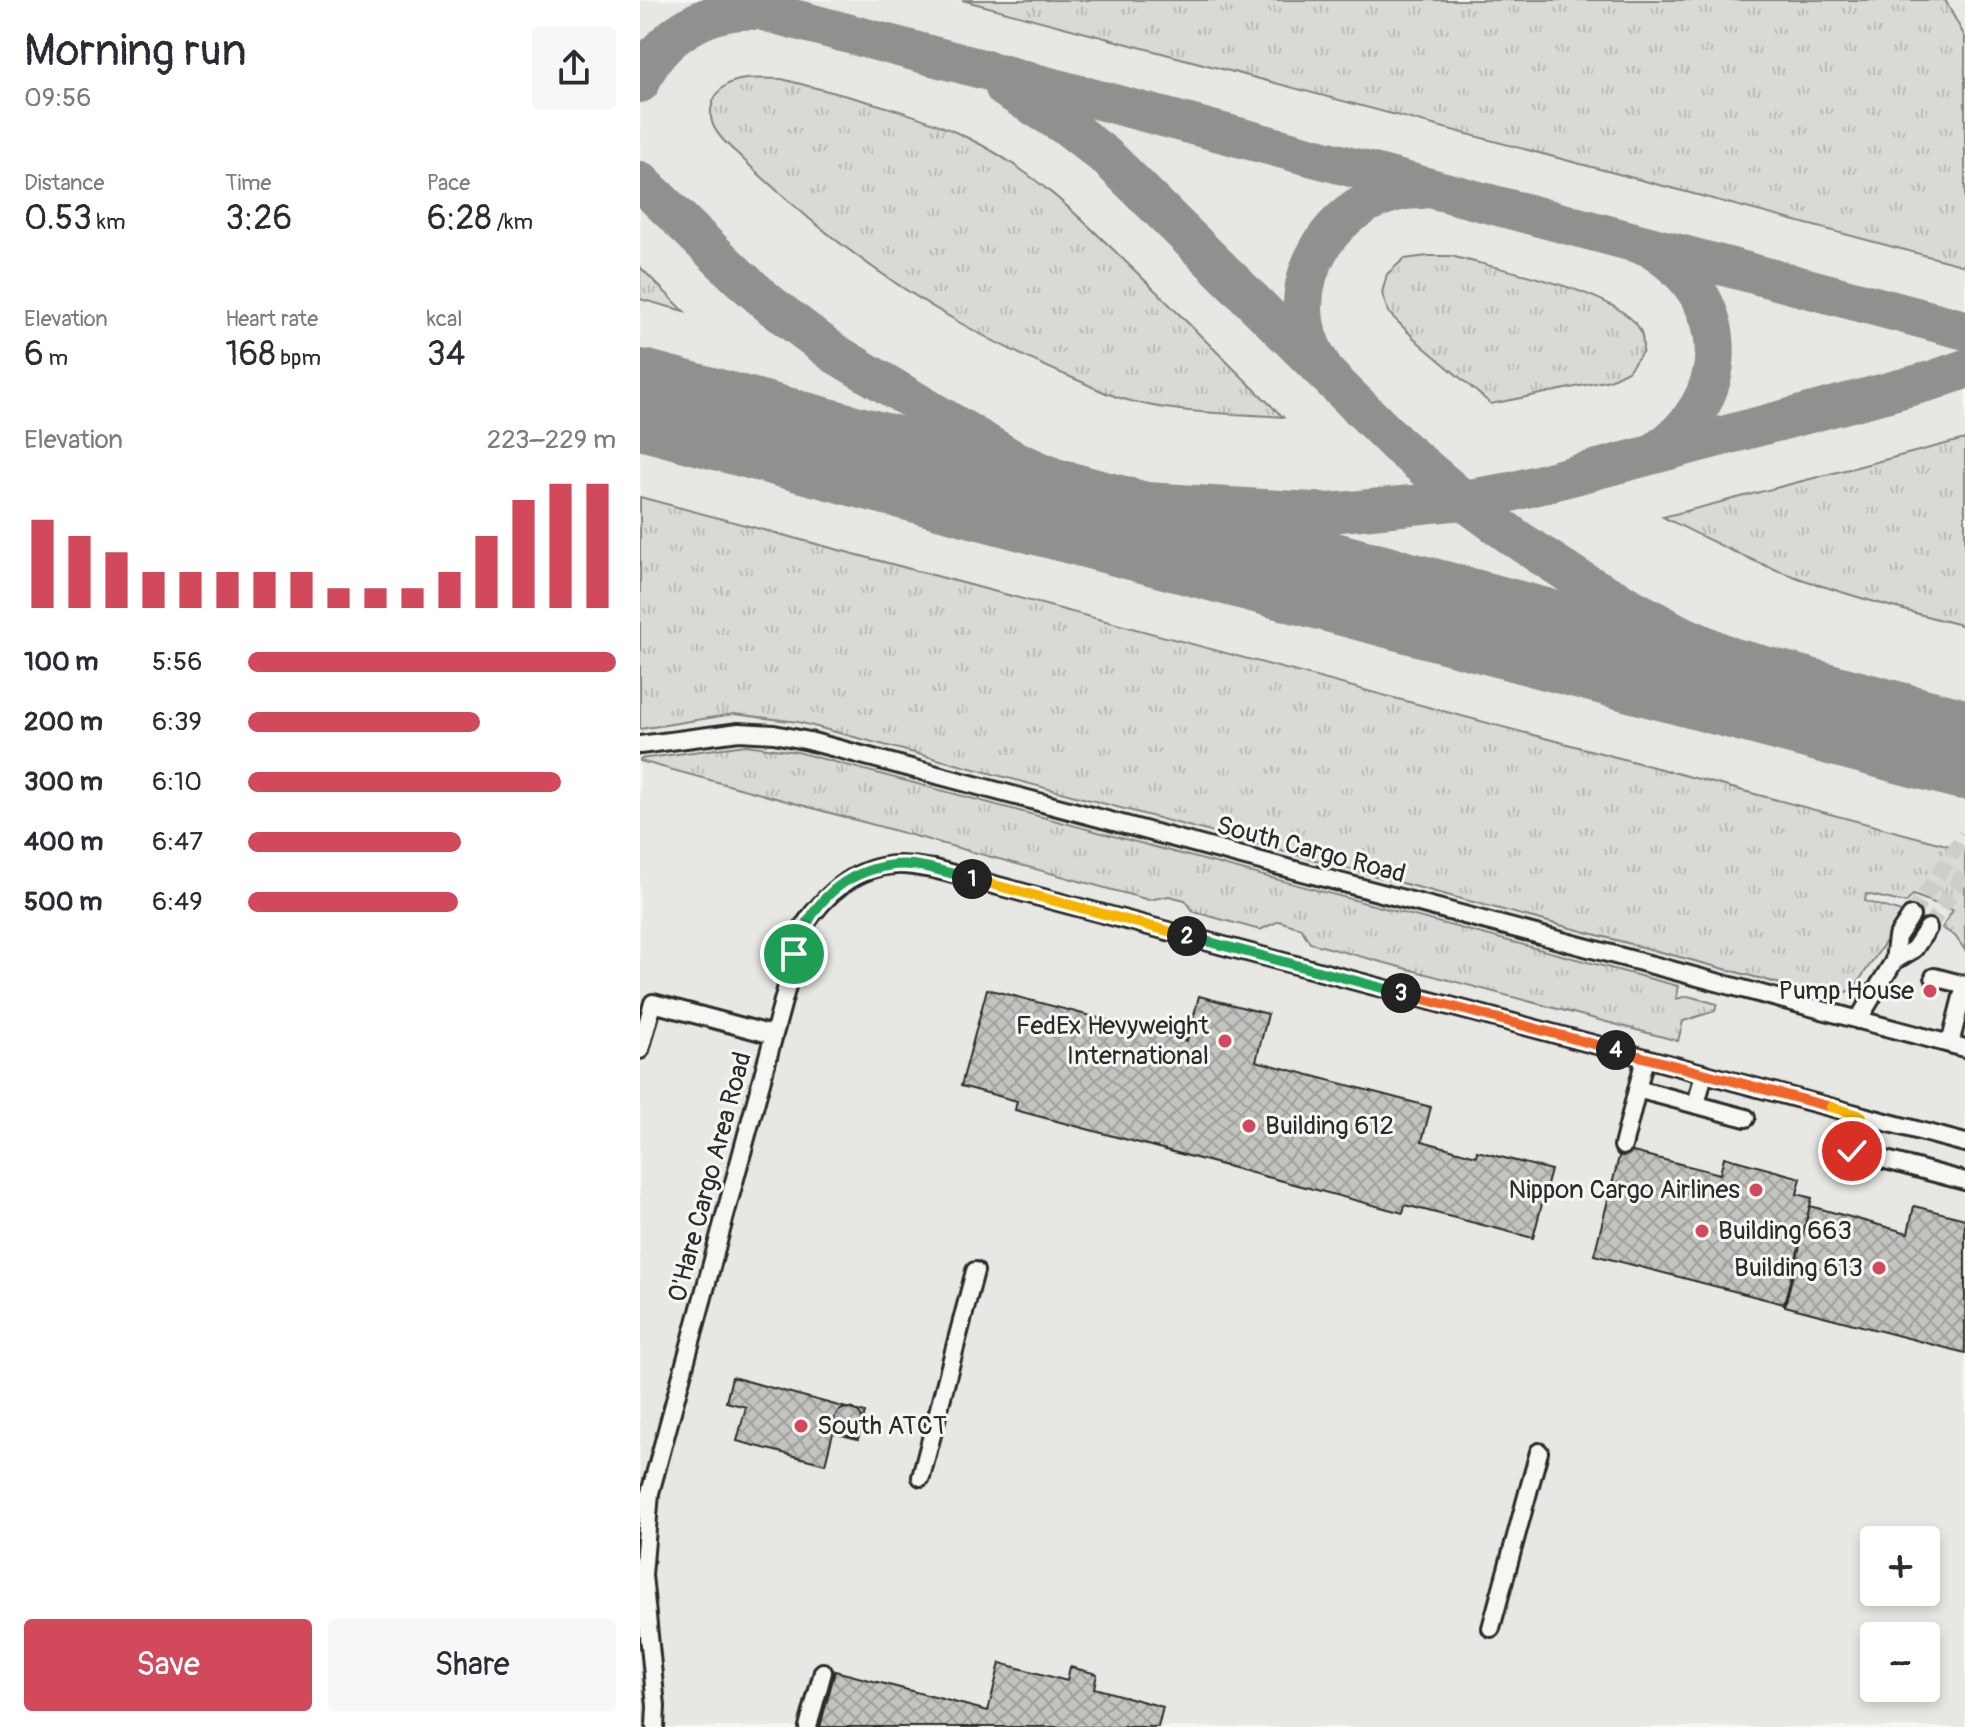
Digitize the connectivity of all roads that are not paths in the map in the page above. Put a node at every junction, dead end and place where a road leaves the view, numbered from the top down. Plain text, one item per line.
1 (640, 745) edge
2 (1911, 916) tunnel mouth
3 (1928, 928) tunnel mouth
4 (1894, 961) junction
5 (1934, 977) dead end
6 (1965, 985) edge
7 (1858, 1020) junction
8 (773, 1035) junction
9 (1958, 1046) edge
10 (640, 1050) edge
11 (1645, 1058) junction
12 (1704, 1073) junction
13 (1637, 1089) junction
14 (1696, 1105) junction
15 (1862, 1116) junction
16 (1746, 1118) dead end
17 (1965, 1143) edge
18 (1623, 1146) dead end
19 (1965, 1181) edge
20 (975, 1271) dead end
21 (1539, 1452) dead end
22 (921, 1477) dead end
23 (642, 1574) edge
24 (1491, 1628) dead end
25 (823, 1672) dead end
26 (655, 1727) edge
27 (808, 1727) edge

1 - 7 street, South Cargo Road
2 - 4 street
3 - 4 street
4 - 7 street
5 - 6 street
6 - 9 street
7 - 9 street, South Cargo Road
8 - 10 street
8 - 11 street, O'Hare Cargo Area Road
8 - 23 street, O'Hare Cargo Area Road
11 - 12 street
11 - 13 street
12 - 14 street
12 - 15 street
13 - 14 street
13 - 18 street
14 - 16 street
15 - 17 street
15 - 19 street
20 - 22 street
21 - 24 street
23 - 26 street, O'Hare Cargo Area Road
25 - 27 street

